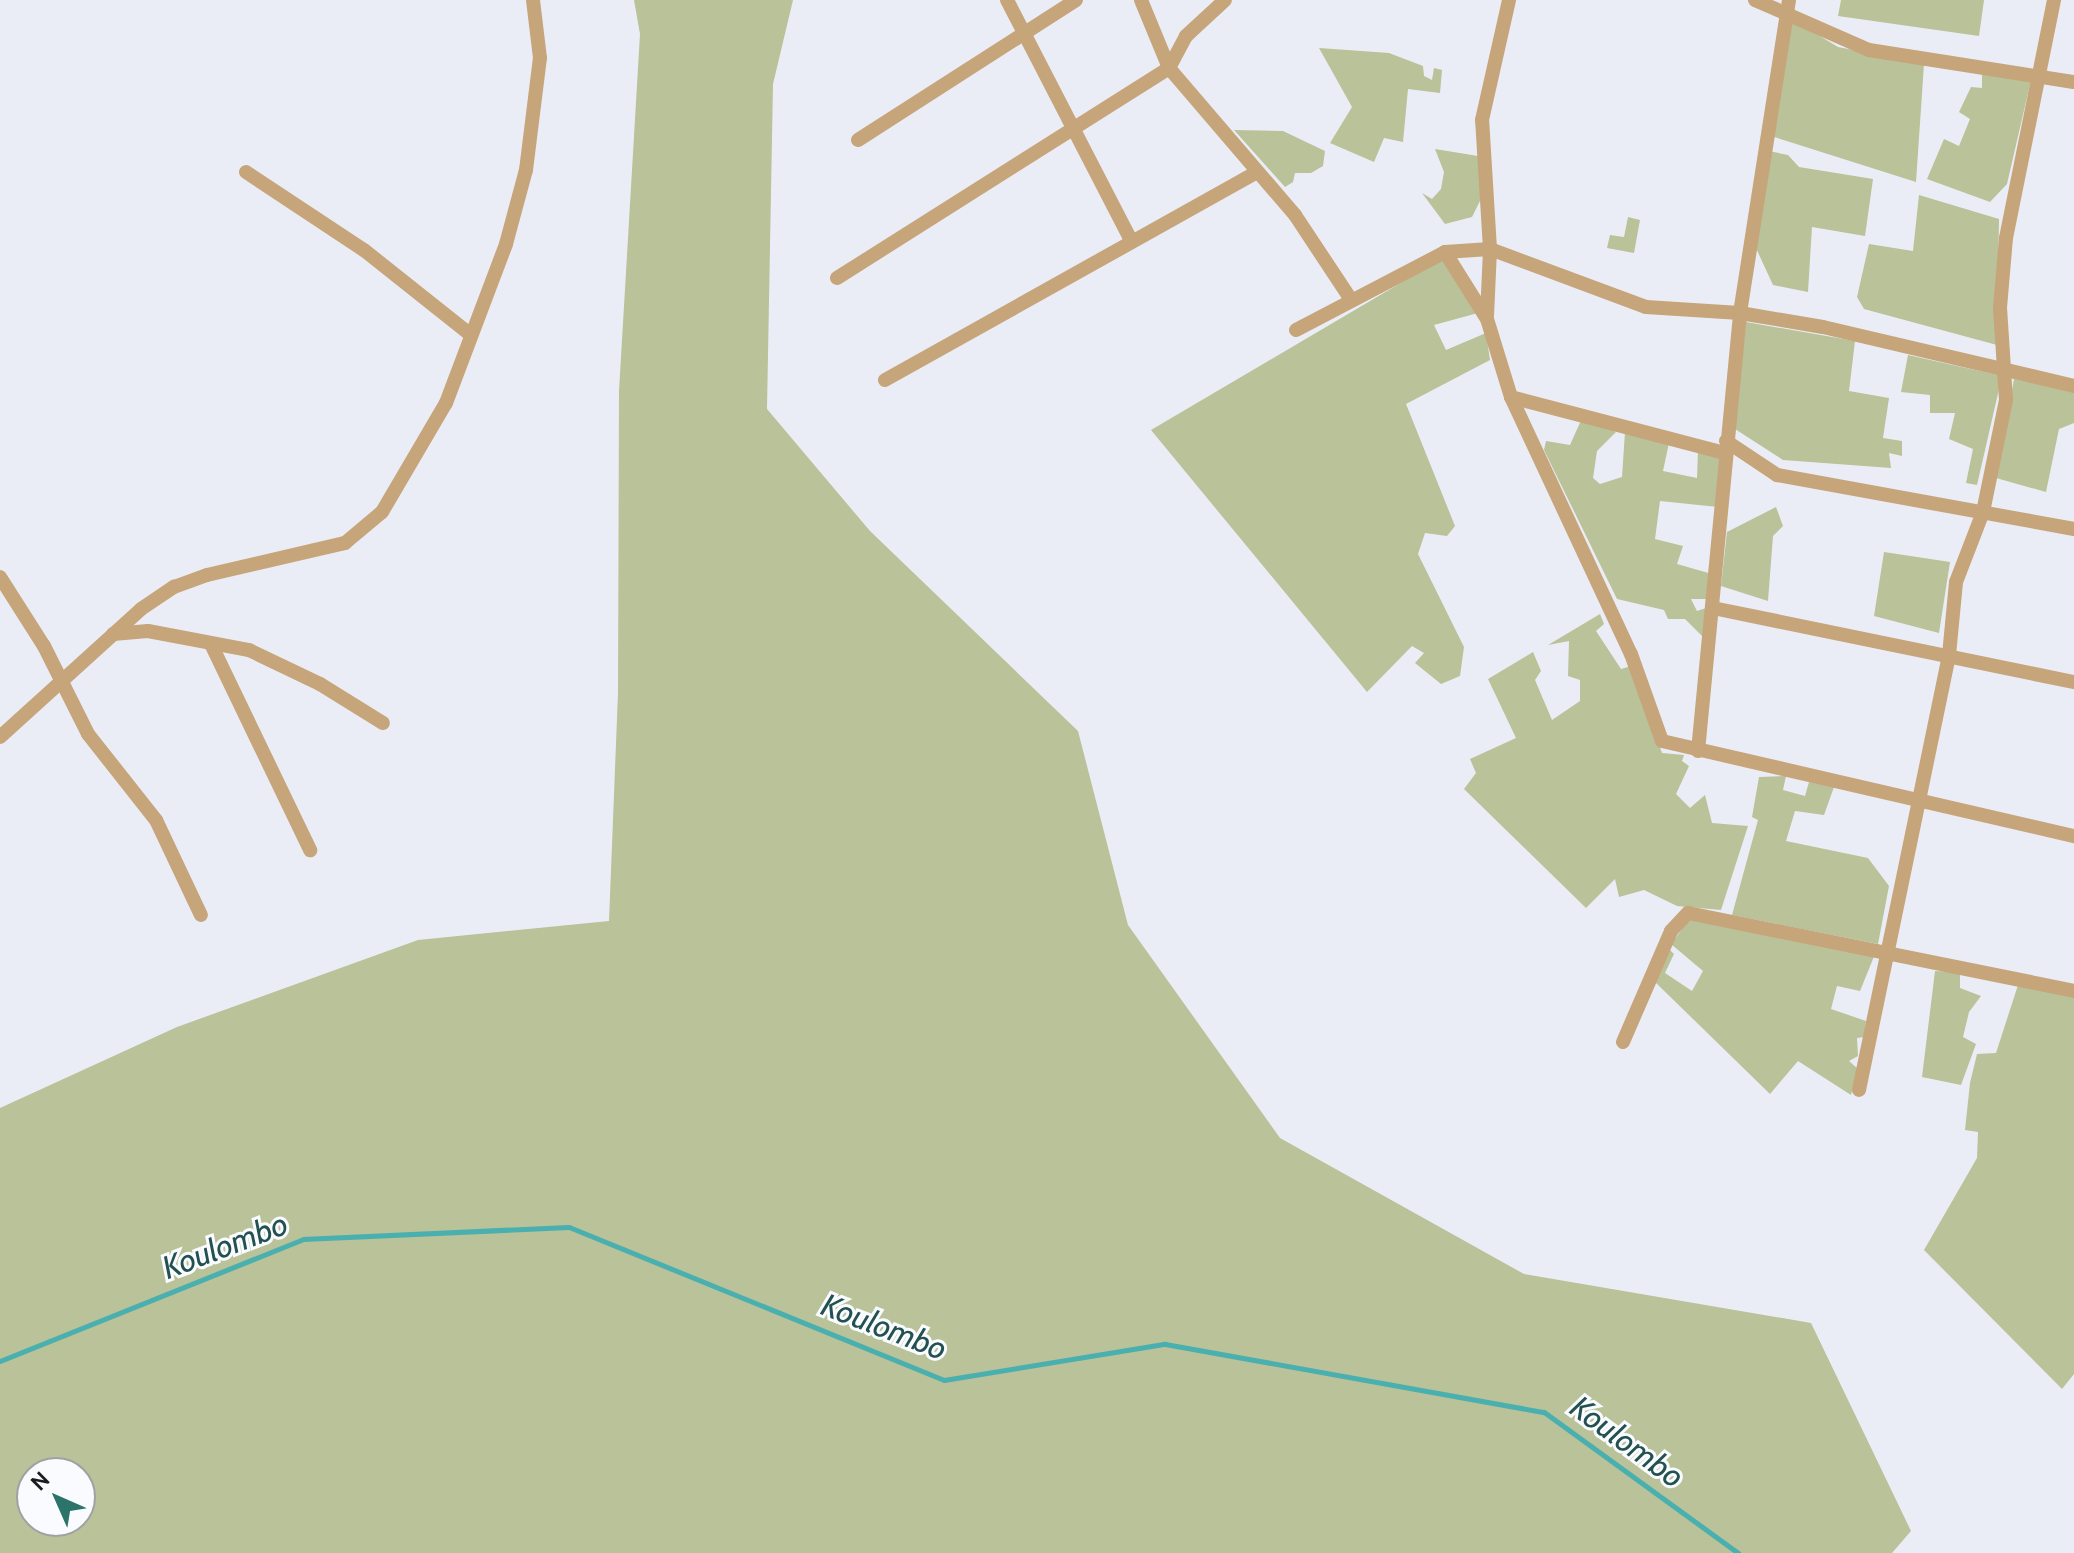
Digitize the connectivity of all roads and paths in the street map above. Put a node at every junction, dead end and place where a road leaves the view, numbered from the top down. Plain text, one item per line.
1 (533, 0) edge
2 (1007, 0) edge
3 (1076, 0) edge
4 (1141, 0) edge
5 (1225, 0) edge
6 (1509, 0) edge
7 (1755, 0) edge
8 (2054, 0) edge
9 (1788, 6) edge
10 (1020, 33) junction
11 (1169, 68) junction
12 (2042, 76) junction
13 (2074, 82) edge
14 (1074, 128) junction
15 (858, 140) dead end
16 (246, 172) dead end
17 (1255, 173) junction
18 (1132, 242) junction
19 (1490, 249) junction
20 (1445, 252) junction
21 (837, 278) dead end
22 (1350, 298) junction
23 (1740, 313) junction
24 (1487, 319) junction
25 (1296, 330) dead end
26 (471, 335) junction
27 (2007, 372) junction
28 (885, 380) dead end
29 (2074, 386) edge
30 (1511, 397) junction
31 (1726, 447) junction
32 (1983, 512) junction
33 (2074, 529) edge
34 (0, 577) edge
35 (1713, 608) junction
36 (113, 634) junction
37 (211, 644) junction
38 (1949, 655) junction
39 (59, 681) junction
40 (2074, 682) edge
41 (383, 723) dead end
42 (0, 737) edge
43 (1698, 751) junction
44 (1916, 802) junction
45 (2074, 836) edge
46 (310, 850) dead end
47 (201, 915) dead end
48 (1888, 954) junction
49 (2074, 991) edge
50 (1623, 1042) dead end
51 (1859, 1090) dead end

1 - 26 street
2 - 10 street
3 - 10 street
4 - 11 street
5 - 11 street
6 - 19 street
7 - 9 street
8 - 12 street
9 - 12 street
9 - 23 street
10 - 14 street
10 - 15 street
11 - 14 street
11 - 17 street
12 - 13 street
12 - 27 street
14 - 18 street
14 - 21 street
16 - 26 street
17 - 18 street
17 - 22 street
18 - 28 street
19 - 20 street
19 - 23 street
19 - 24 street
20 - 22 street
20 - 24 street
22 - 25 street
23 - 27 street
23 - 31 street
24 - 30 street
26 - 36 street
27 - 29 street
27 - 32 street
30 - 31 street
30 - 43 street
31 - 32 street
31 - 35 street
32 - 33 street
32 - 38 street
34 - 39 street
35 - 38 street
35 - 43 street
36 - 37 street
36 - 39 street
37 - 41 street
37 - 46 street
38 - 40 street
38 - 44 street
39 - 42 street
39 - 47 street
43 - 44 street
44 - 45 street
44 - 48 street
48 - 49 street
48 - 50 street
48 - 51 street

